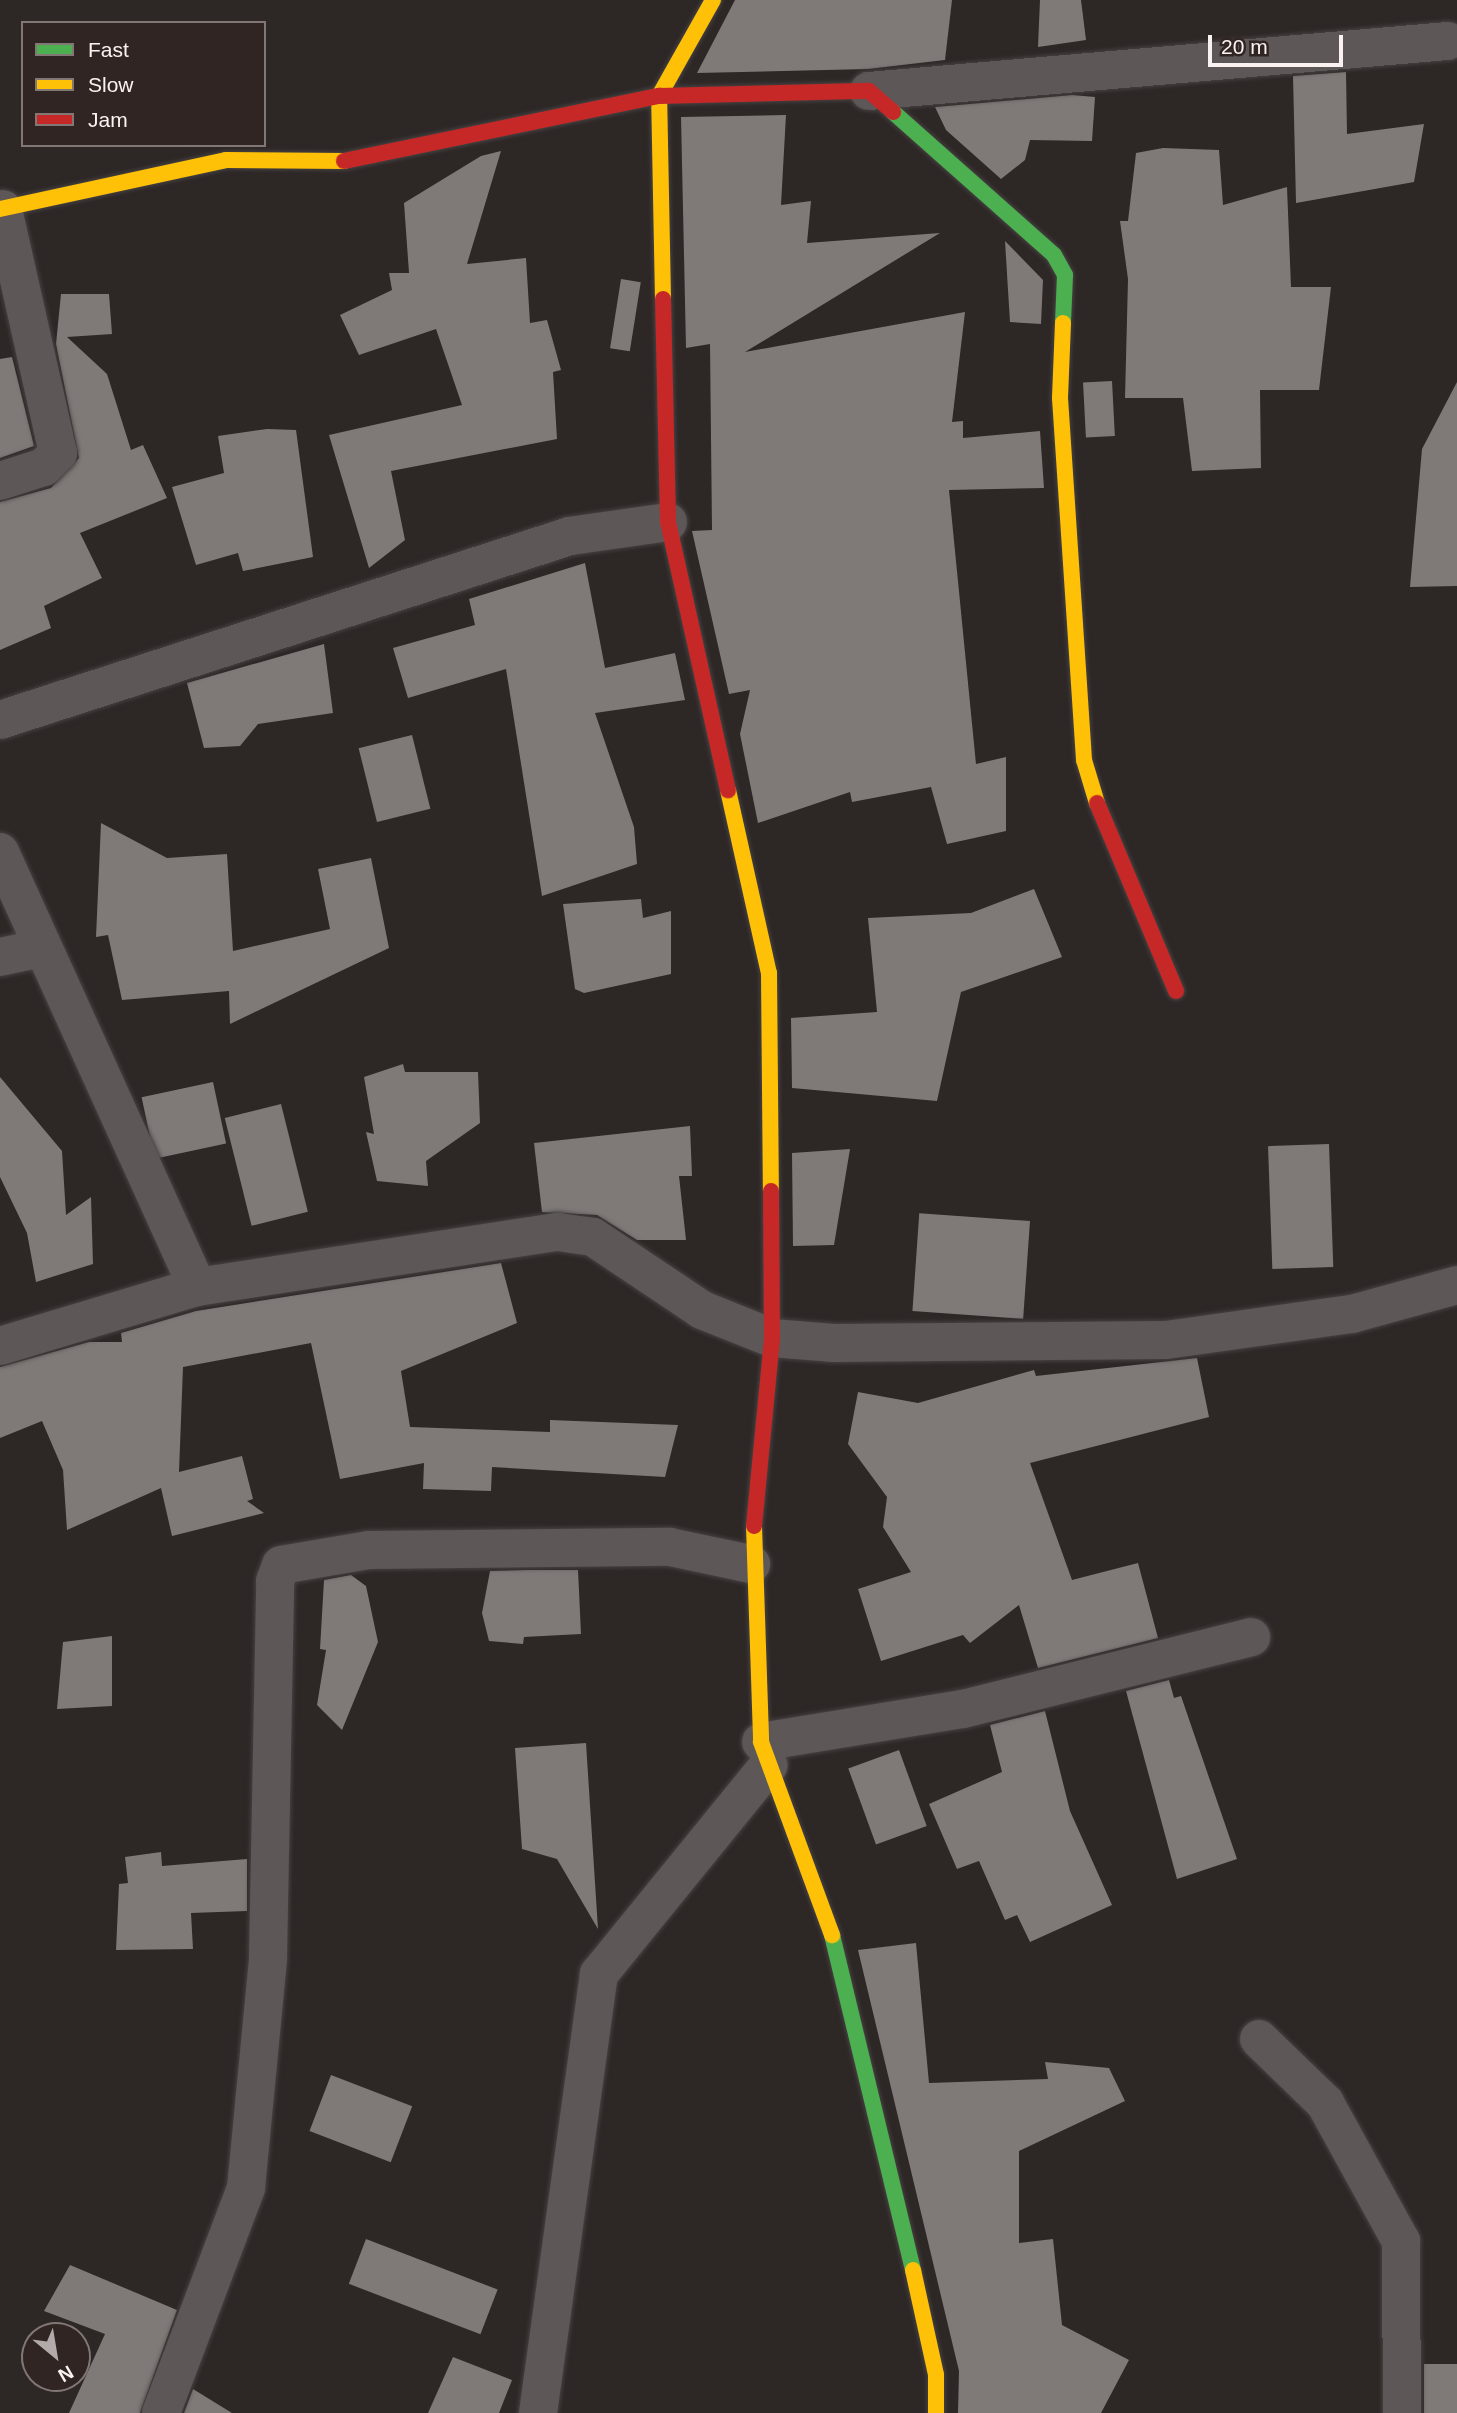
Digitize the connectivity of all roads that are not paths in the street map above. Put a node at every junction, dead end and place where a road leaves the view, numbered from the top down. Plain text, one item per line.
1 (713, 0) edge
2 (1448, 41) dead end
3 (869, 91) junction
4 (659, 96) junction
5 (2, 209) edge
6 (0, 481) edge
7 (668, 522) junction
8 (0, 720) edge
9 (0, 852) edge
10 (42, 948) junction
11 (0, 957) edge
12 (1176, 991) dead end
13 (1457, 1285) edge
14 (197, 1287) junction
15 (772, 1338) junction
16 (0, 1346) edge
17 (751, 1564) junction
18 (1251, 1637) dead end
19 (765, 1754) junction
20 (1259, 2039) dead end
21 (161, 2413) edge
22 (538, 2413) edge
23 (936, 2413) edge
24 (1402, 2413) edge

1 - 4 street
2 - 3 street
3 - 4 street
3 - 12 street
4 - 5 street
4 - 7 street
5 - 6 street
7 - 8 street
7 - 15 street
9 - 10 street
10 - 11 street
10 - 14 street
13 - 15 street
14 - 15 street
14 - 16 street
15 - 17 street
17 - 19 street
17 - 21 street
18 - 19 street
19 - 22 street
19 - 23 street
20 - 24 street

